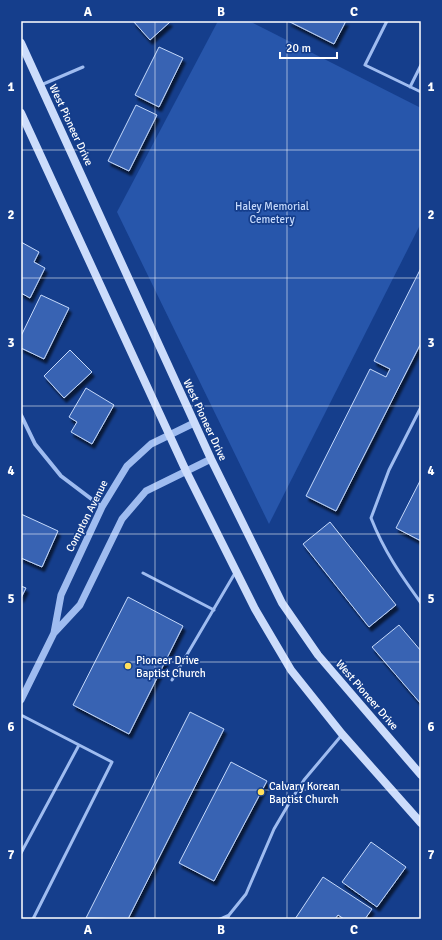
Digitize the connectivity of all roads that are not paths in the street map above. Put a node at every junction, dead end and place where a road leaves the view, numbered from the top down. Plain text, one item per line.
1 (387, 21) edge
2 (21, 42) edge
3 (421, 65) edge
4 (83, 67) dead end
5 (41, 85) junction
6 (410, 87) junction
7 (421, 92) edge
8 (21, 113) edge
9 (421, 407) edge
10 (21, 415) edge
11 (194, 423) junction
12 (169, 434) junction
13 (211, 459) junction
14 (186, 471) junction
15 (102, 507) junction
16 (236, 572) junction
17 (143, 573) dead end
18 (421, 603) edge
19 (214, 610) junction
20 (54, 633) junction
21 (172, 680) dead end
22 (21, 700) edge
23 (21, 715) edge
24 (342, 734) junction
25 (79, 745) junction
26 (421, 774) edge
27 (421, 822) edge
28 (21, 853) edge
29 (228, 915) junction
30 (33, 919) edge
31 (220, 919) edge
32 (227, 919) edge

1 - 6 lane
2 - 5 main road, West Pioneer Drive
3 - 6 lane
4 - 5 lane
5 - 11 main road, West Pioneer Drive
6 - 7 lane
8 - 12 main road
9 - 18 lane
10 - 15 street
11 - 12 street, Compton Avenue
11 - 13 main road, West Pioneer Drive
12 - 14 main road
12 - 15 street, Compton Avenue
13 - 14 street, Compton Avenue
13 - 26 main road, West Pioneer Drive
14 - 16 main road
14 - 20 street, Compton Avenue
15 - 20 street, Compton Avenue
16 - 19 lane
16 - 24 main road
17 - 19 lane
19 - 21 lane
20 - 22 street, Compton Avenue
23 - 25 lane
24 - 27 main road
24 - 29 lane
25 - 28 lane
25 - 30 lane
29 - 31 lane
29 - 32 lane

